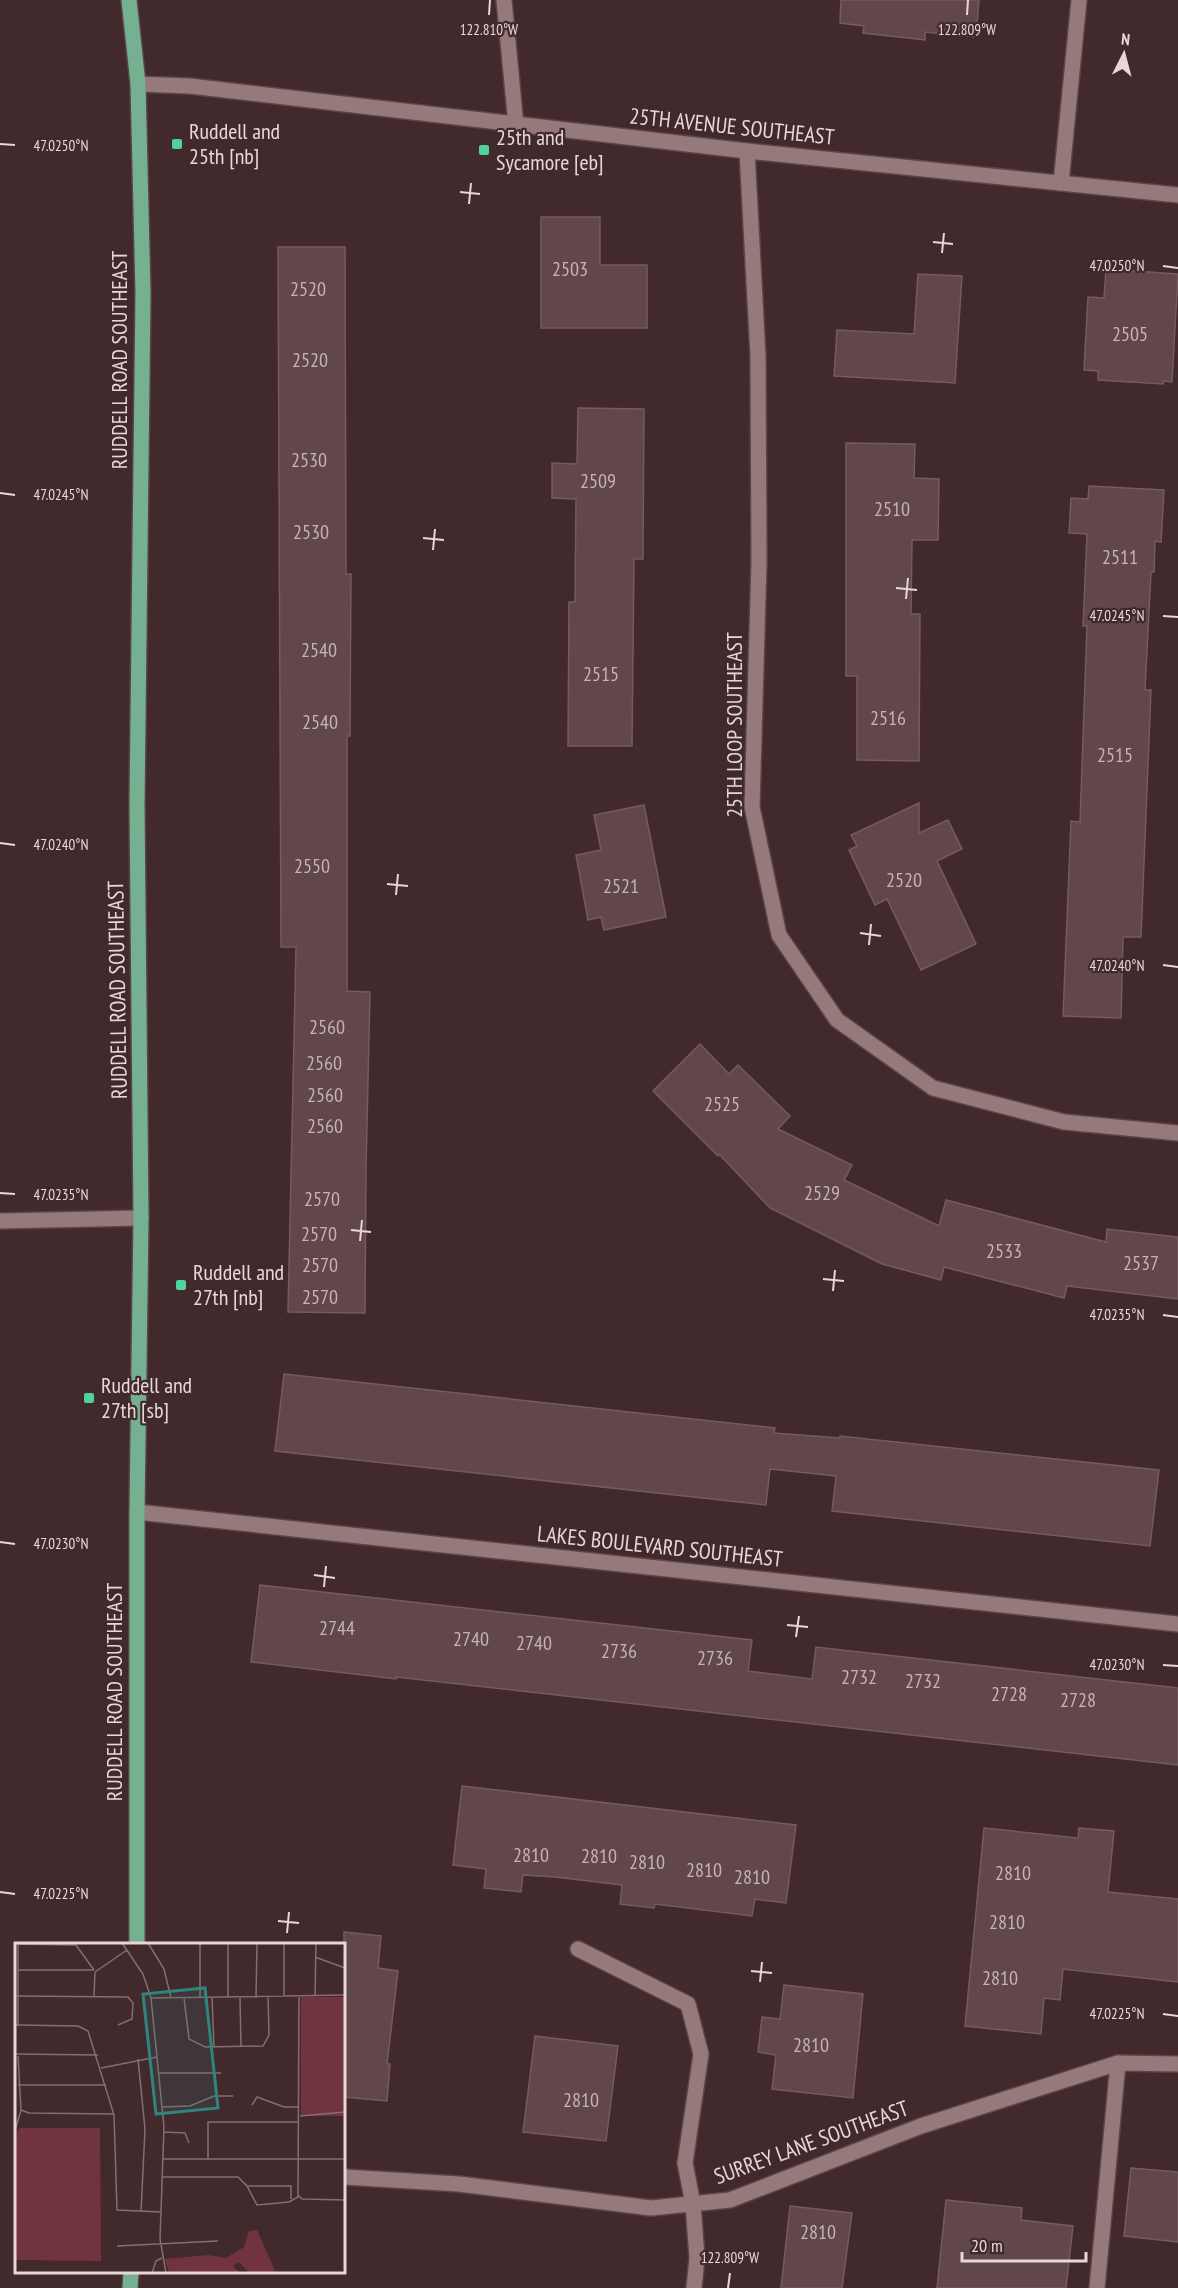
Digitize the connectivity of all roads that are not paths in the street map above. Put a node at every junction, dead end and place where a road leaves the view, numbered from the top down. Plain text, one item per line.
1 (129, 0) edge
2 (504, 0) edge
3 (1079, 0) edge
4 (138, 84) junction
5 (516, 125) junction
6 (747, 151) junction
7 (1061, 183) junction
8 (1178, 195) edge
9 (1178, 1133) edge
10 (141, 1218) junction
11 (0, 1221) edge
12 (137, 1512) junction
13 (1178, 1624) edge
14 (136, 1943) edge
15 (578, 1949) dead end
16 (1118, 2063) junction
17 (1178, 2064) edge
18 (345, 2177) edge
19 (693, 2204) junction
20 (131, 2273) edge
21 (130, 2288) edge
22 (694, 2288) edge
23 (1097, 2288) edge

1 - 4 main road, RUDDELL ROAD SOUTHEAST
2 - 5 street
3 - 7 street
4 - 5 street, 25TH AVENUE SOUTHEAST
4 - 10 main road, RUDDELL ROAD SOUTHEAST
5 - 6 street, 25TH AVENUE SOUTHEAST
6 - 7 street, 25TH AVENUE SOUTHEAST
6 - 9 street, 25TH LOOP SOUTHEAST
7 - 8 street, 25TH AVENUE SOUTHEAST
10 - 11 street
10 - 12 main road, RUDDELL ROAD SOUTHEAST
12 - 13 street, LAKES BOULEVARD SOUTHEAST
12 - 14 main road, RUDDELL ROAD SOUTHEAST
15 - 19 street
16 - 17 street, SURREY LANE SOUTHEAST
16 - 19 street, SURREY LANE SOUTHEAST
16 - 23 street
18 - 19 street, SURREY LANE SOUTHEAST
19 - 22 street
20 - 21 main road

